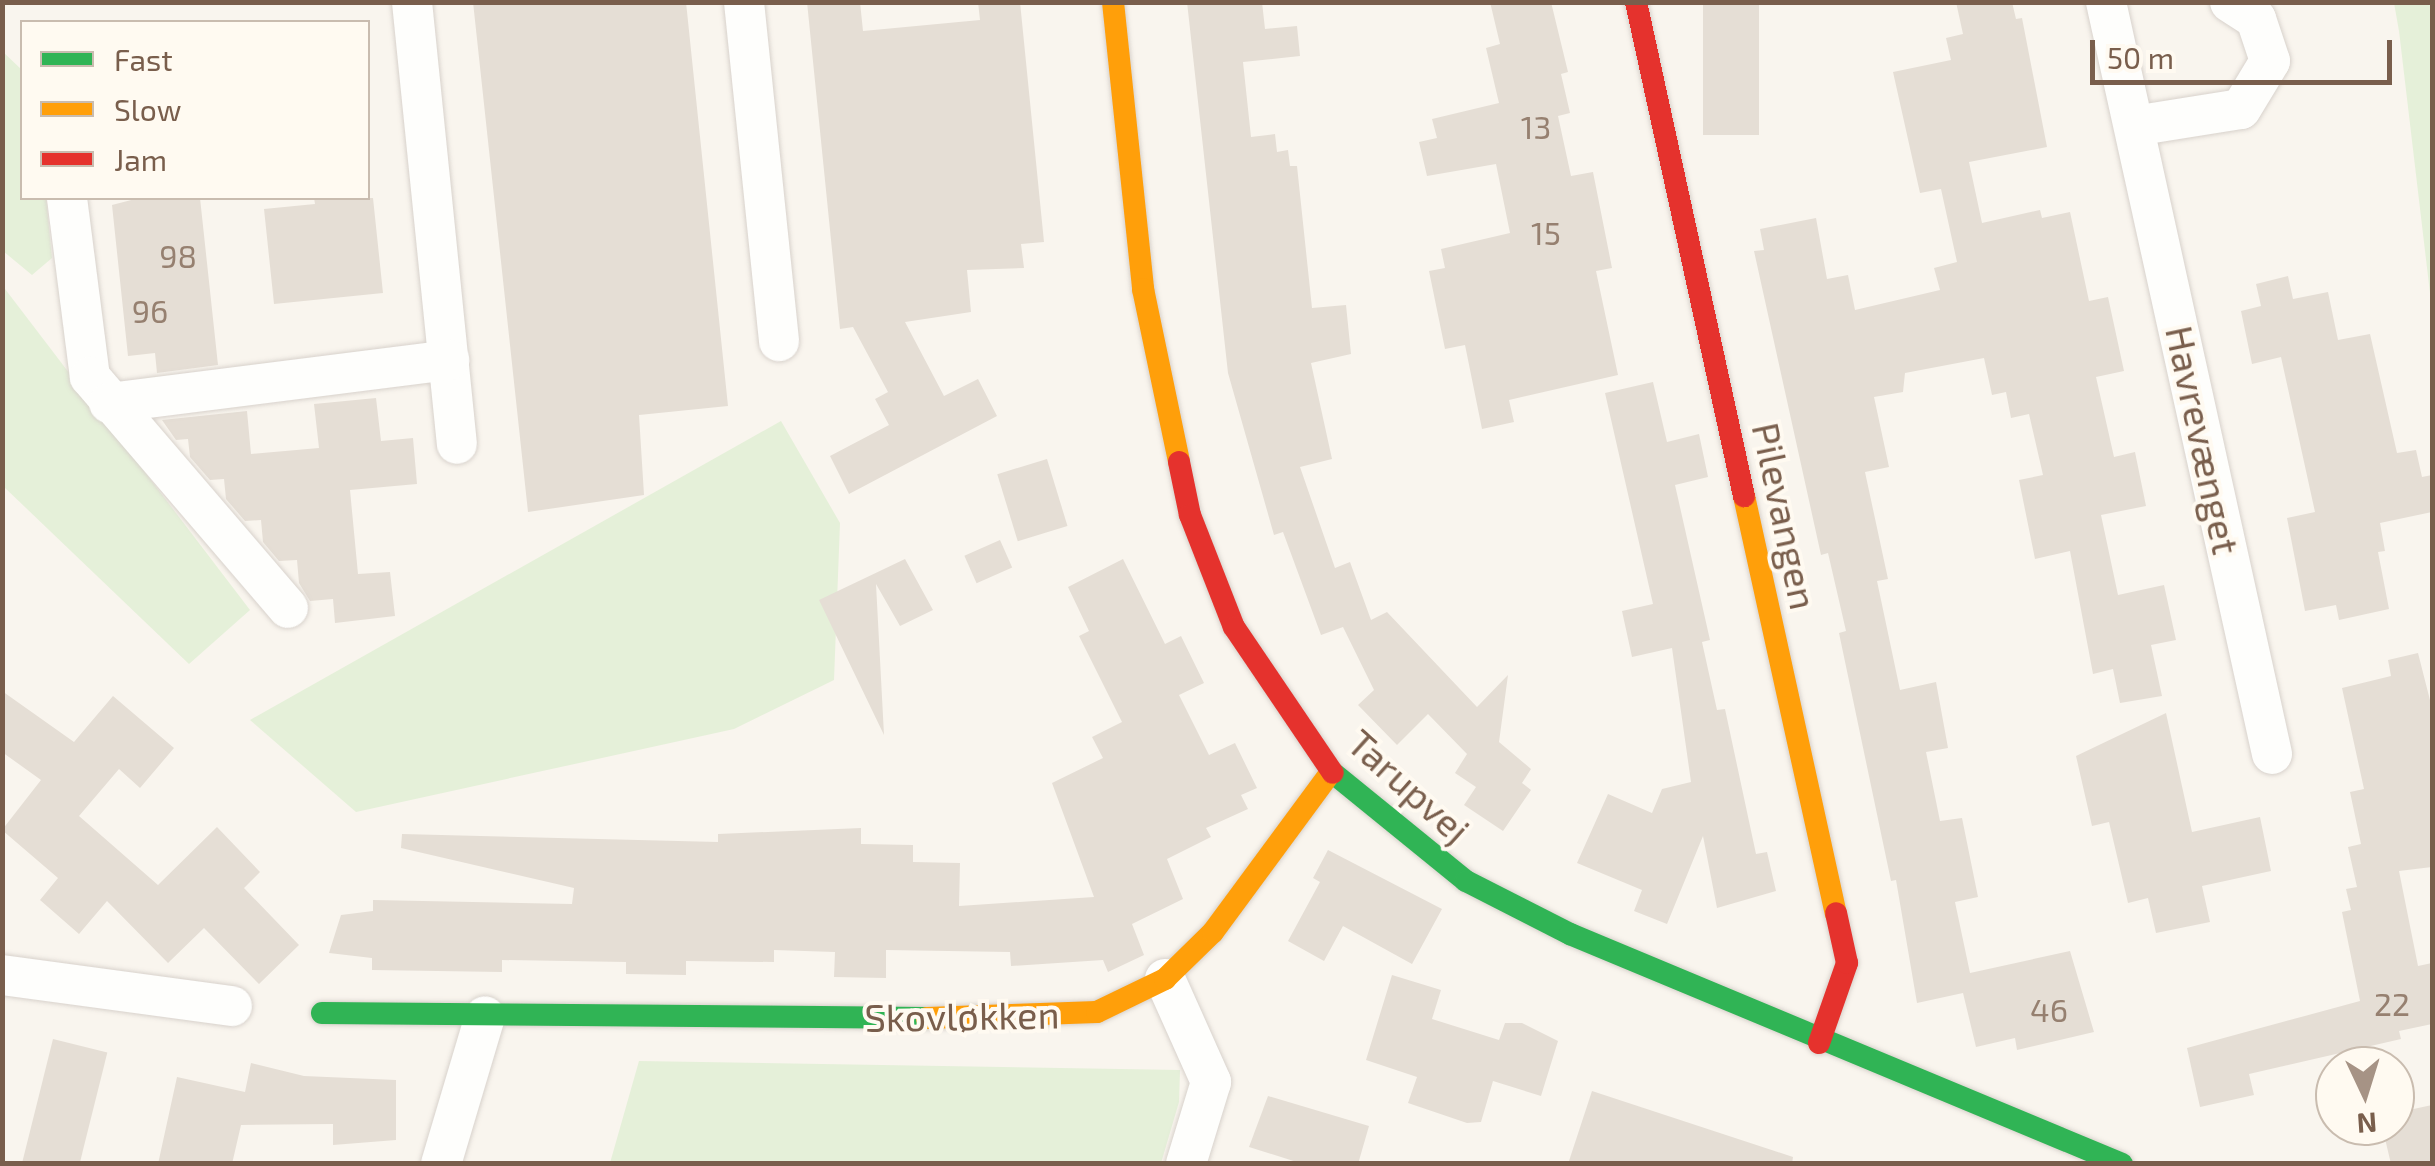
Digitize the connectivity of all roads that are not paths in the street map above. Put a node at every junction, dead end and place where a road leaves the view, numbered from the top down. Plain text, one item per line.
1 (412, 2) edge
2 (744, 2) edge
3 (1113, 2) edge
4 (1636, 2) edge
5 (2230, 2) edge
6 (2113, 3) edge
7 (2134, 126) junction
8 (67, 200) edge
9 (779, 341) dead end
10 (449, 360) junction
11 (109, 403) junction
12 (457, 444) dead end
13 (288, 608) dead end
14 (2272, 754) dead end
15 (1331, 772) junction
16 (2, 975) edge
17 (1165, 979) junction
18 (232, 1006) dead end
19 (322, 1013) dead end
20 (485, 1016) junction
21 (1820, 1043) junction
22 (2070, 1154) edge
23 (441, 1164) edge
24 (1186, 1164) edge
25 (2122, 1164) edge

1 - 10 street
2 - 9 street
3 - 15 street, Tarupvej
4 - 21 street, Pilevangen
5 - 7 street
6 - 7 street, Havrevænget
7 - 14 street, Havrevænget
8 - 11 street
10 - 11 street
10 - 12 street
11 - 13 street
15 - 17 street, Skovløkken
15 - 21 street, Tarupvej
16 - 18 street
17 - 20 street, Skovløkken
17 - 24 street
19 - 20 street, Skovløkken
20 - 23 street
21 - 22 street, Tarupvej
22 - 25 street, Tarupvej

